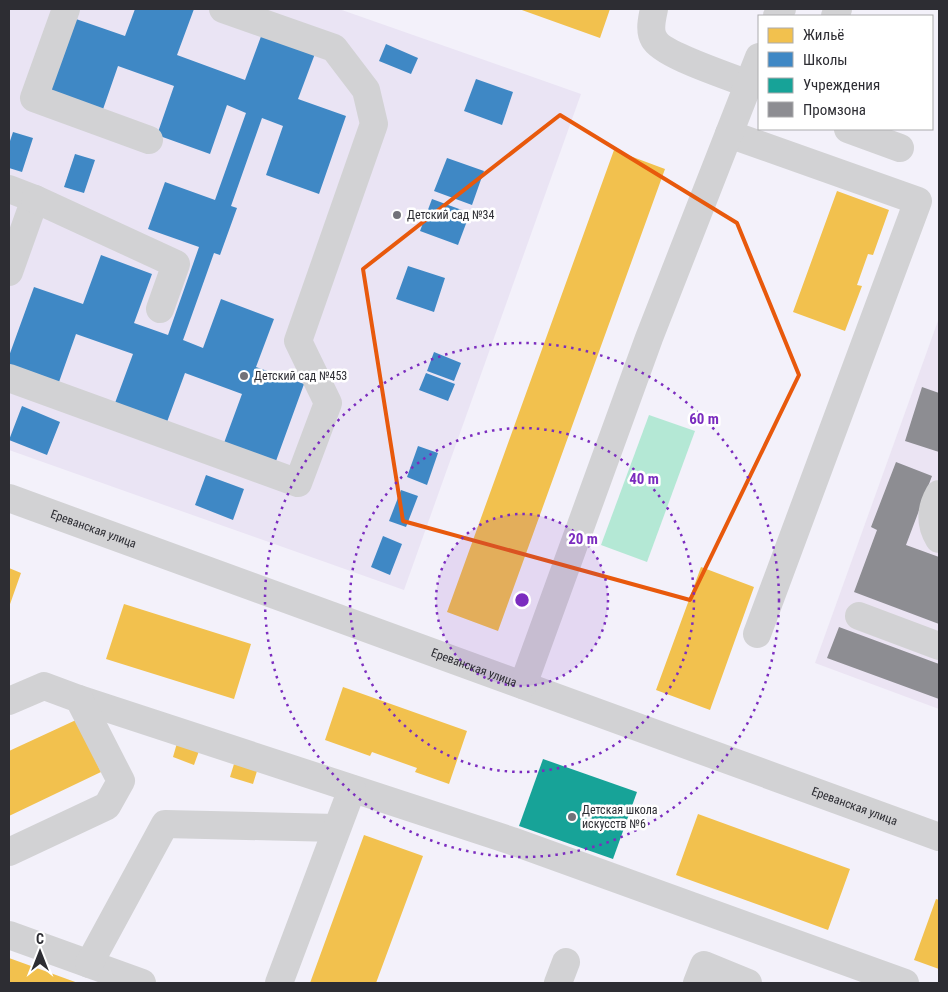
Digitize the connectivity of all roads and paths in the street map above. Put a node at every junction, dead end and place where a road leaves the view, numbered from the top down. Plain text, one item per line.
1 (66, 9) edge
2 (223, 9) edge
3 (654, 9) edge
4 (758, 59) edge
5 (748, 84) junction
6 (851, 130) edge
7 (729, 134) junction
8 (149, 140) dead end
9 (900, 148) dead end
10 (9, 189) edge
11 (35, 199) junction
12 (9, 272) edge
13 (160, 308) dead end
14 (9, 378) edge
15 (939, 494) edge
16 (9, 498) edge
17 (939, 539) edge
18 (859, 616) dead end
19 (758, 634) dead end
20 (939, 646) edge
21 (523, 685) junction
22 (79, 699) junction
23 (9, 702) edge
24 (352, 789) junction
25 (336, 828) junction
26 (939, 836) edge
27 (9, 852) edge
28 (9, 935) edge
29 (89, 964) junction
30 (142, 983) edge
31 (280, 983) edge
32 (697, 983) edge
33 (748, 983) edge
34 (905, 983) edge

1 - 8 street
2 - 14 street
3 - 5 street
4 - 5 street
5 - 7 street
6 - 9 street
7 - 19 street
7 - 21 street
10 - 11 street
11 - 12 street
11 - 13 street
15 - 17 street
16 - 21 street, Ереванская улица
18 - 20 street
21 - 26 street, Ереванская улица
22 - 23 street
22 - 24 street
22 - 27 street
24 - 25 street
24 - 34 street
25 - 29 street
25 - 31 street
28 - 29 street
29 - 30 street
32 - 33 street

